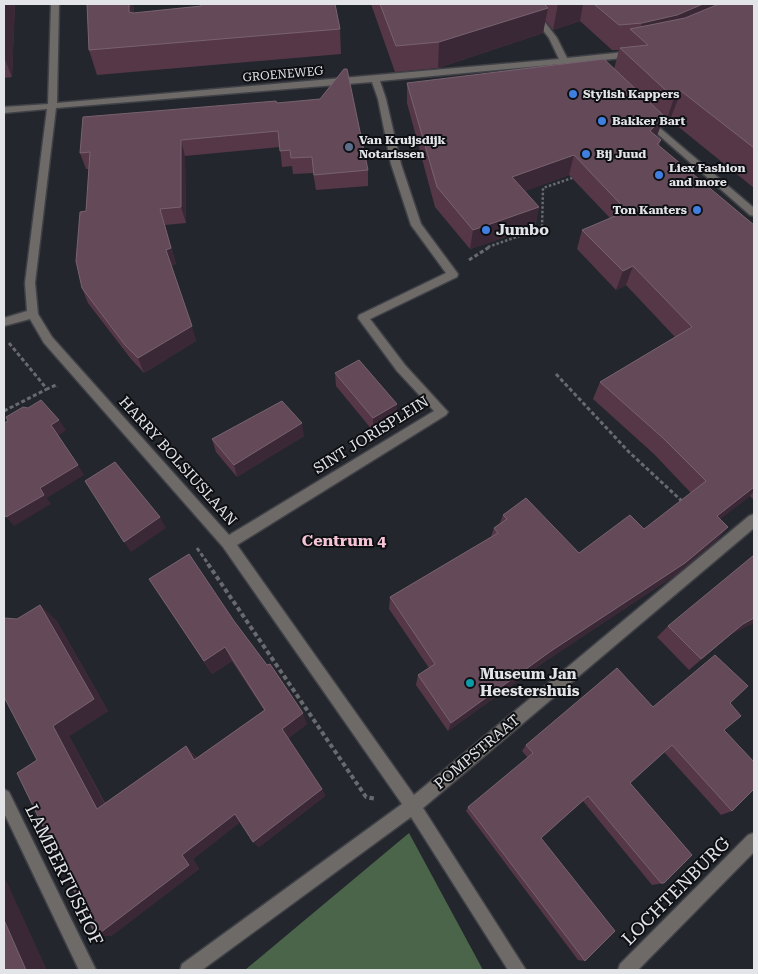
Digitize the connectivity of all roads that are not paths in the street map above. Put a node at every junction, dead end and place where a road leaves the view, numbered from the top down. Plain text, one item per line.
1 (55, 4) edge
2 (527, 4) edge
3 (645, 51) edge
4 (587, 59) junction
5 (564, 61) junction
6 (596, 69) edge
7 (374, 78) junction
8 (51, 106) junction
9 (4, 110) edge
10 (637, 111) edge
11 (754, 213) edge
12 (33, 314) junction
13 (4, 322) edge
14 (754, 520) edge
15 (228, 543) junction
16 (4, 797) edge
17 (413, 806) junction
18 (754, 841) edge
19 (88, 970) edge
20 (188, 970) edge
21 (518, 970) edge
22 (626, 970) edge

1 - 8 street, HARRY BOLSIUSLAAN
2 - 5 street
3 - 4 street, GROENEWEG
4 - 5 street, GROENEWEG
4 - 6 street
5 - 7 street, GROENEWEG
7 - 8 street, GROENEWEG
7 - 15 street, SINT JORISPLEIN
8 - 9 street, GROENEWEG
8 - 12 street, HARRY BOLSIUSLAAN
10 - 11 street
12 - 13 street
12 - 15 street, HARRY BOLSIUSLAAN
14 - 17 street, POMPSTRAAT
15 - 17 street, HARRY BOLSIUSLAAN
16 - 19 street, LAMBERTUSHOF
17 - 20 street, POMPSTRAAT
17 - 21 street, HARRY BOLSIUSLAAN
18 - 22 street, LOCHTENBURG

